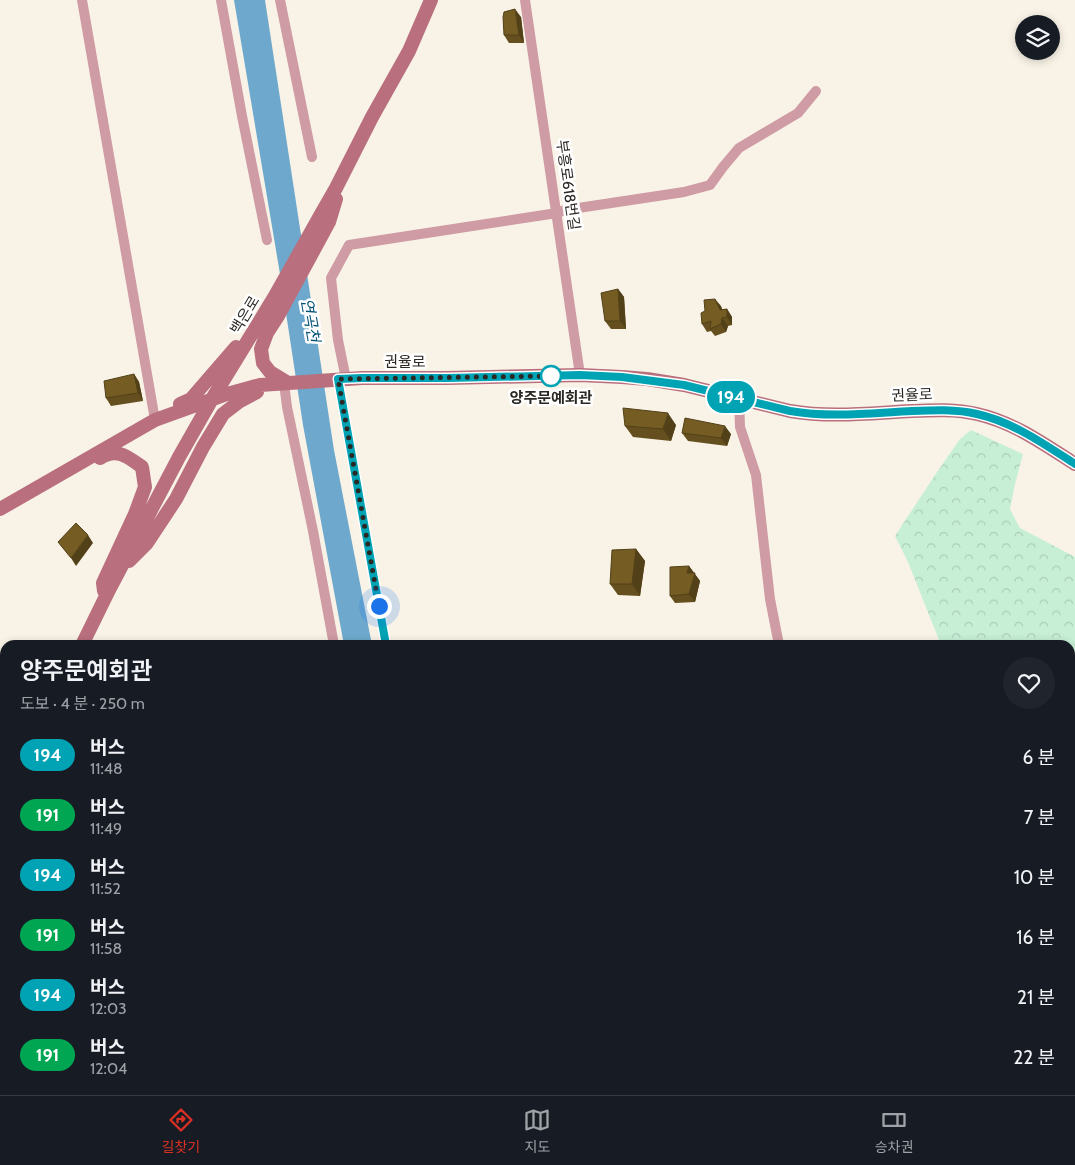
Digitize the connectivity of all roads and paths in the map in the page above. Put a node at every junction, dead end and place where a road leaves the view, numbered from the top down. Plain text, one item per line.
1 (82, 0) edge
2 (221, 0) edge
3 (280, 0) edge
4 (431, 0) edge
5 (526, 0) edge
6 (816, 91) dead end
7 (312, 157) dead end
8 (557, 213) junction
9 (324, 219) junction
10 (267, 240) dead end
11 (272, 314) junction
12 (580, 375) junction
13 (342, 379) junction
14 (284, 383) junction
15 (212, 399) junction
16 (739, 399) junction
17 (155, 417) junction
18 (1075, 464) edge
19 (30, 492) junction
20 (0, 509) edge
21 (120, 570) junction
22 (105, 598) junction
23 (84, 640) edge
24 (333, 640) edge
25 (385, 640) edge
26 (778, 640) edge

1 - 17 street
2 - 10 street
3 - 7 street
4 - 9 main road, 백은로
5 - 8 street, 부흥로618번길
6 - 8 street
8 - 12 street, 부흥로618번길
8 - 13 street
9 - 11 main road
9 - 11 main road, 백은로
11 - 14 main road
11 - 15 main road, 백은로
11 - 17 main road
12 - 13 main road, 권율로
12 - 16 main road, 권율로
13 - 14 main road, 권율로
13 - 25 street
14 - 15 main road
14 - 21 main road
14 - 24 street
15 - 17 main road
15 - 21 main road, 백은로
16 - 18 main road, 권율로
16 - 26 street
17 - 19 main road
19 - 20 main road
19 - 22 main road
21 - 22 main road, 백은로
22 - 23 main road, 백은로

